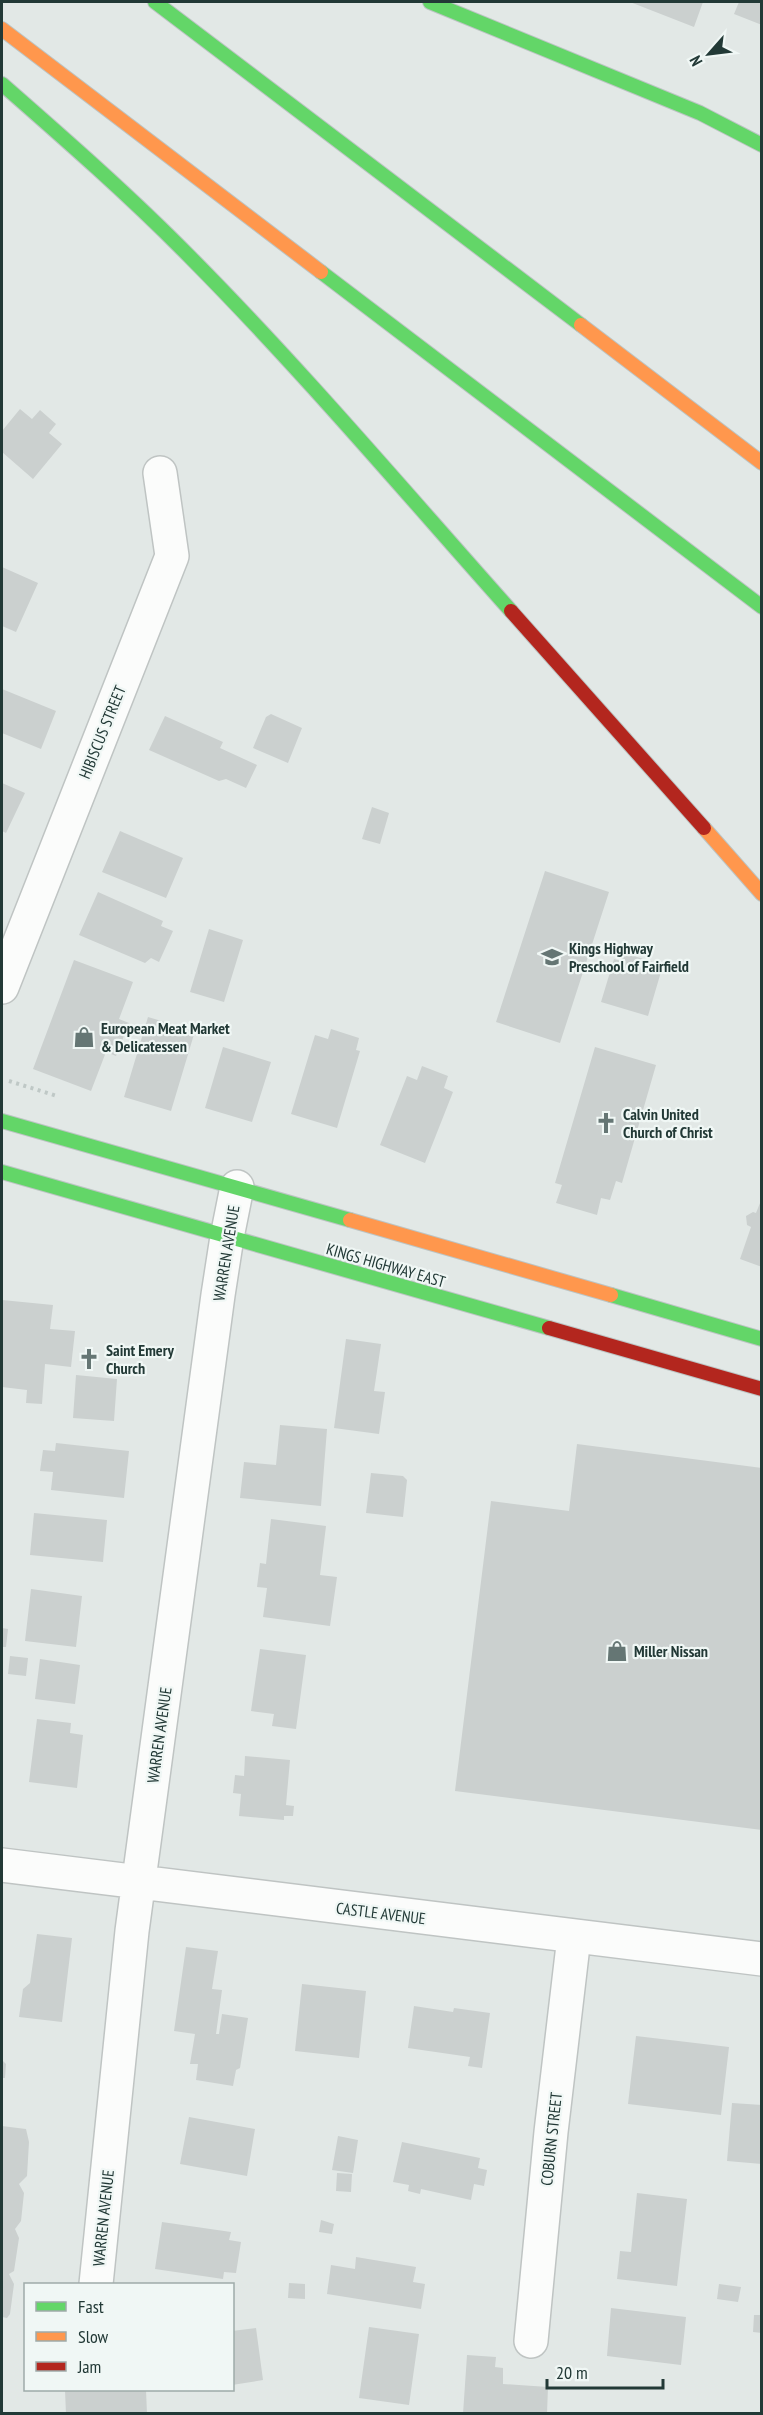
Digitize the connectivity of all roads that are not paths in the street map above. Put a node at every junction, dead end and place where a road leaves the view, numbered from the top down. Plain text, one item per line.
1 (155, 2) edge
2 (430, 2) edge
3 (2, 29) edge
4 (2, 84) edge
5 (762, 145) edge
6 (762, 463) edge
7 (160, 473) dead end
8 (762, 607) edge
9 (762, 894) edge
10 (2, 987) edge
11 (2, 1121) edge
12 (2, 1172) edge
13 (237, 1187) junction
14 (226, 1237) junction
15 (656, 1339) dead end
16 (762, 1339) edge
17 (651, 1358) junction
18 (762, 1389) edge
19 (2, 1865) edge
20 (139, 1882) junction
21 (574, 1937) junction
22 (762, 1959) edge
23 (96, 2283) edge
24 (531, 2341) dead end

1 - 6 main road
2 - 5 main road
3 - 8 main road
4 - 9 main road
7 - 10 street, HIBISCUS STREET
11 - 13 main road, KINGS HIGHWAY EAST
12 - 14 main road, KINGS HIGHWAY EAST
13 - 14 street, WARREN AVENUE
13 - 16 main road, KINGS HIGHWAY EAST
14 - 17 main road, KINGS HIGHWAY EAST
14 - 20 street, WARREN AVENUE
15 - 17 main road
17 - 18 main road, KINGS HIGHWAY EAST
19 - 20 street, CASTLE AVENUE
20 - 21 street, CASTLE AVENUE
20 - 23 street, WARREN AVENUE
21 - 22 street, CASTLE AVENUE
21 - 24 street, COBURN STREET

